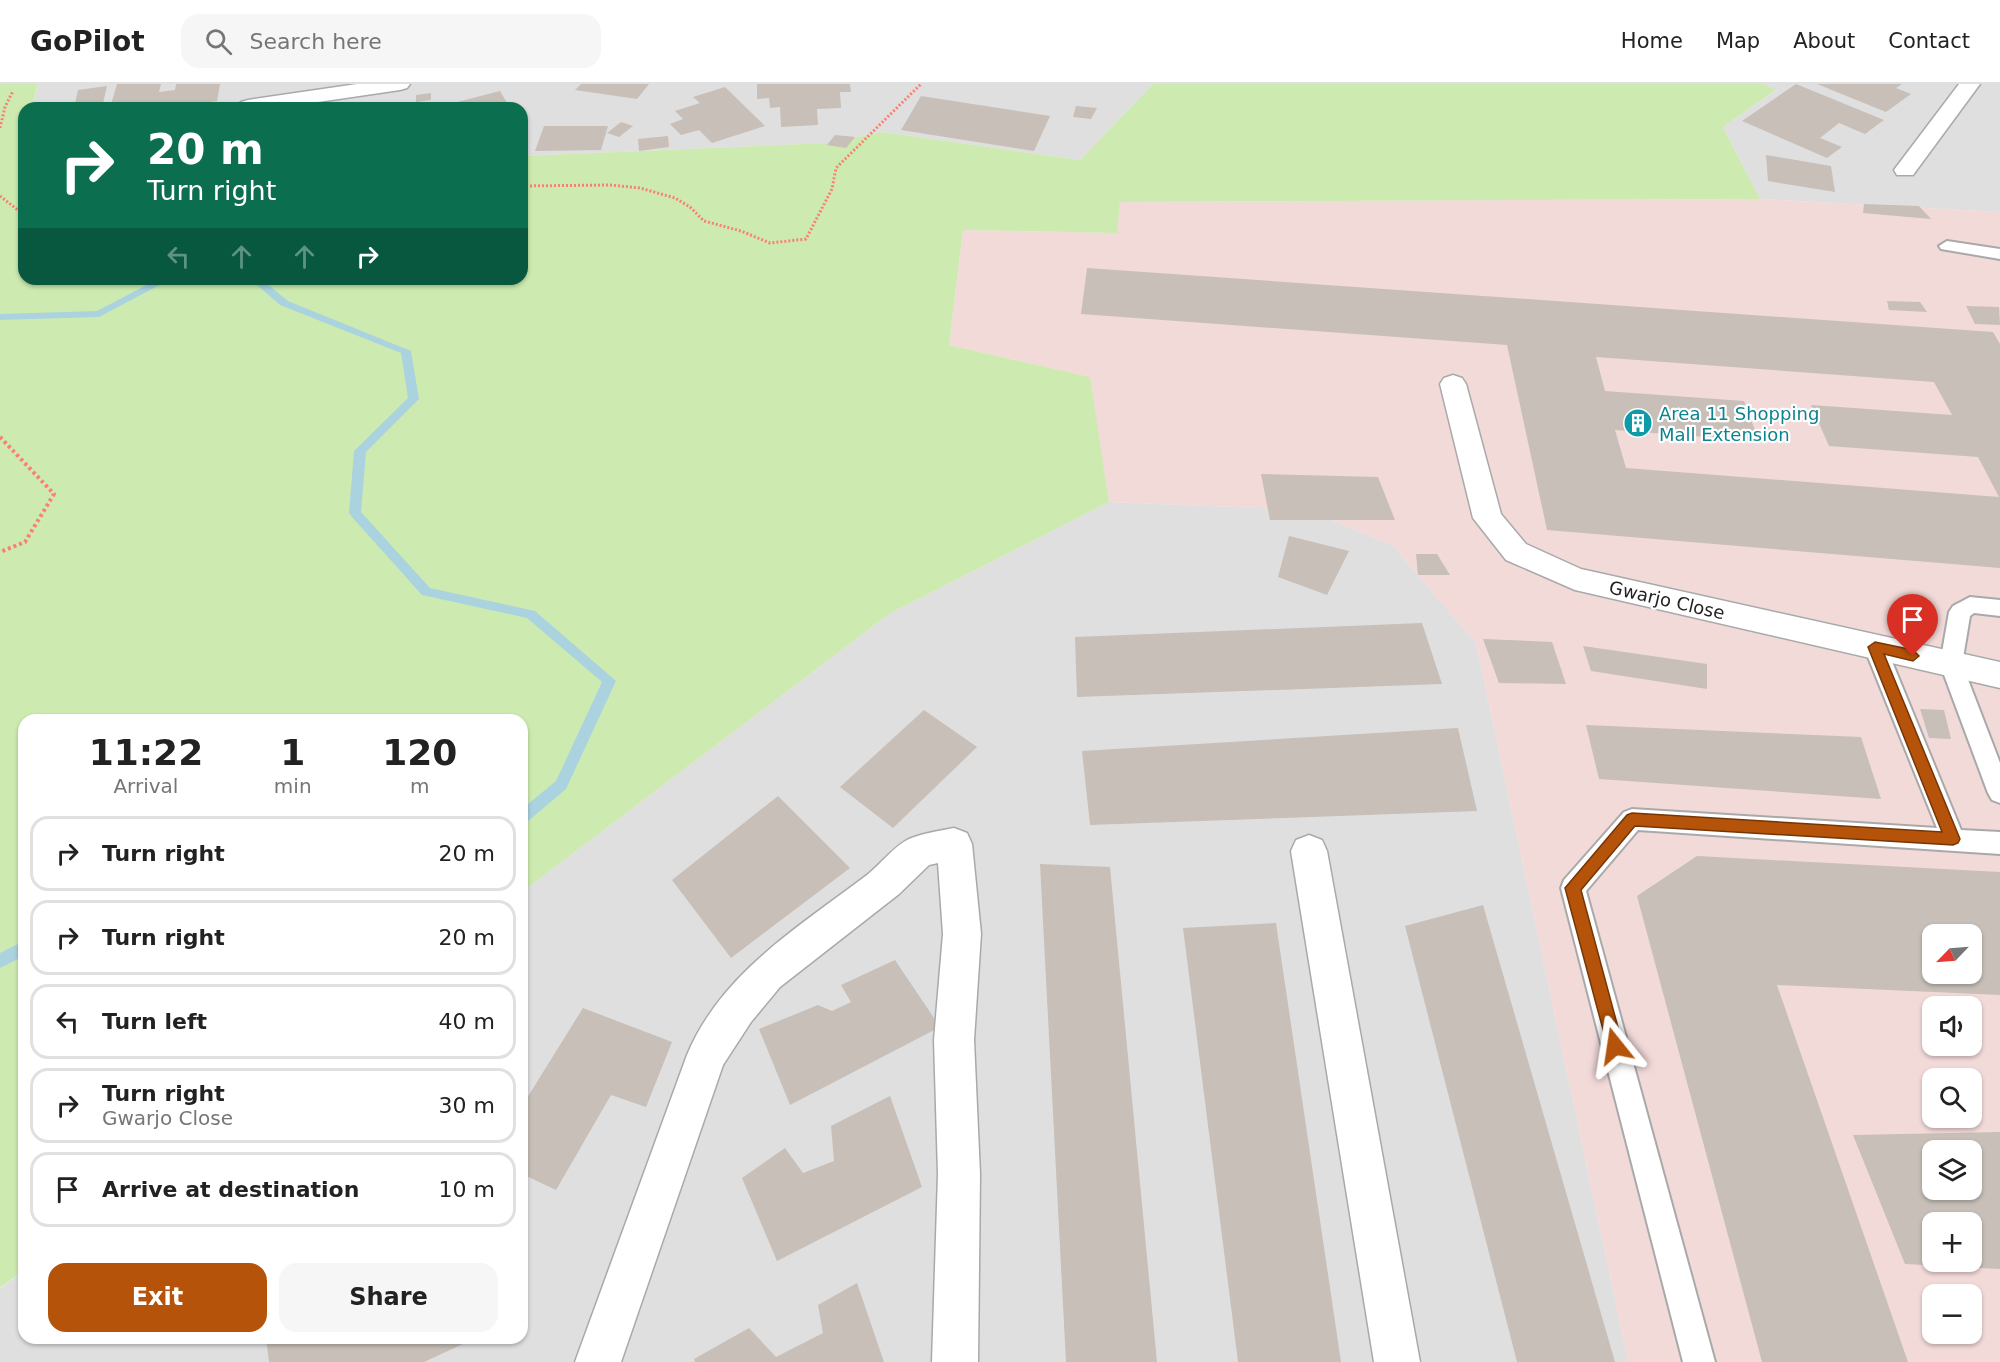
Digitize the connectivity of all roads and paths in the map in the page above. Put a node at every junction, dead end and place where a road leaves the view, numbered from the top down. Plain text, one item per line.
1 (400, 84) edge
2 (921, 84) edge
3 (1970, 84) edge
4 (13, 92) dead end
5 (276, 102) edge
6 (0, 128) edge
7 (1905, 170) dead end
8 (528, 186) edge
9 (0, 196) edge
10 (18, 210) edge
11 (1947, 246) dead end
12 (2000, 254) edge
13 (1454, 384) dead end
14 (0, 437) edge
15 (0, 552) edge
16 (2000, 608) edge
17 (1875, 647) junction
18 (1951, 664) junction
19 (2000, 675) edge
20 (2000, 793) edge
21 (1953, 839) junction
22 (2000, 843) edge
23 (1309, 851) dead end
24 (598, 1362) edge
25 (955, 1362) edge
26 (1397, 1362) edge
27 (1699, 1362) edge

1 - 5 street
2 - 8 path
3 - 7 street
4 - 6 path
9 - 10 path
11 - 12 lane
13 - 17 street, Gwarjo Close
14 - 15 path
16 - 18 lane
17 - 18 street, Gwarjo Close
17 - 21 lane
18 - 19 street, Gwarjo Close
18 - 20 lane
21 - 22 lane
21 - 27 lane
23 - 26 street
24 - 25 street

